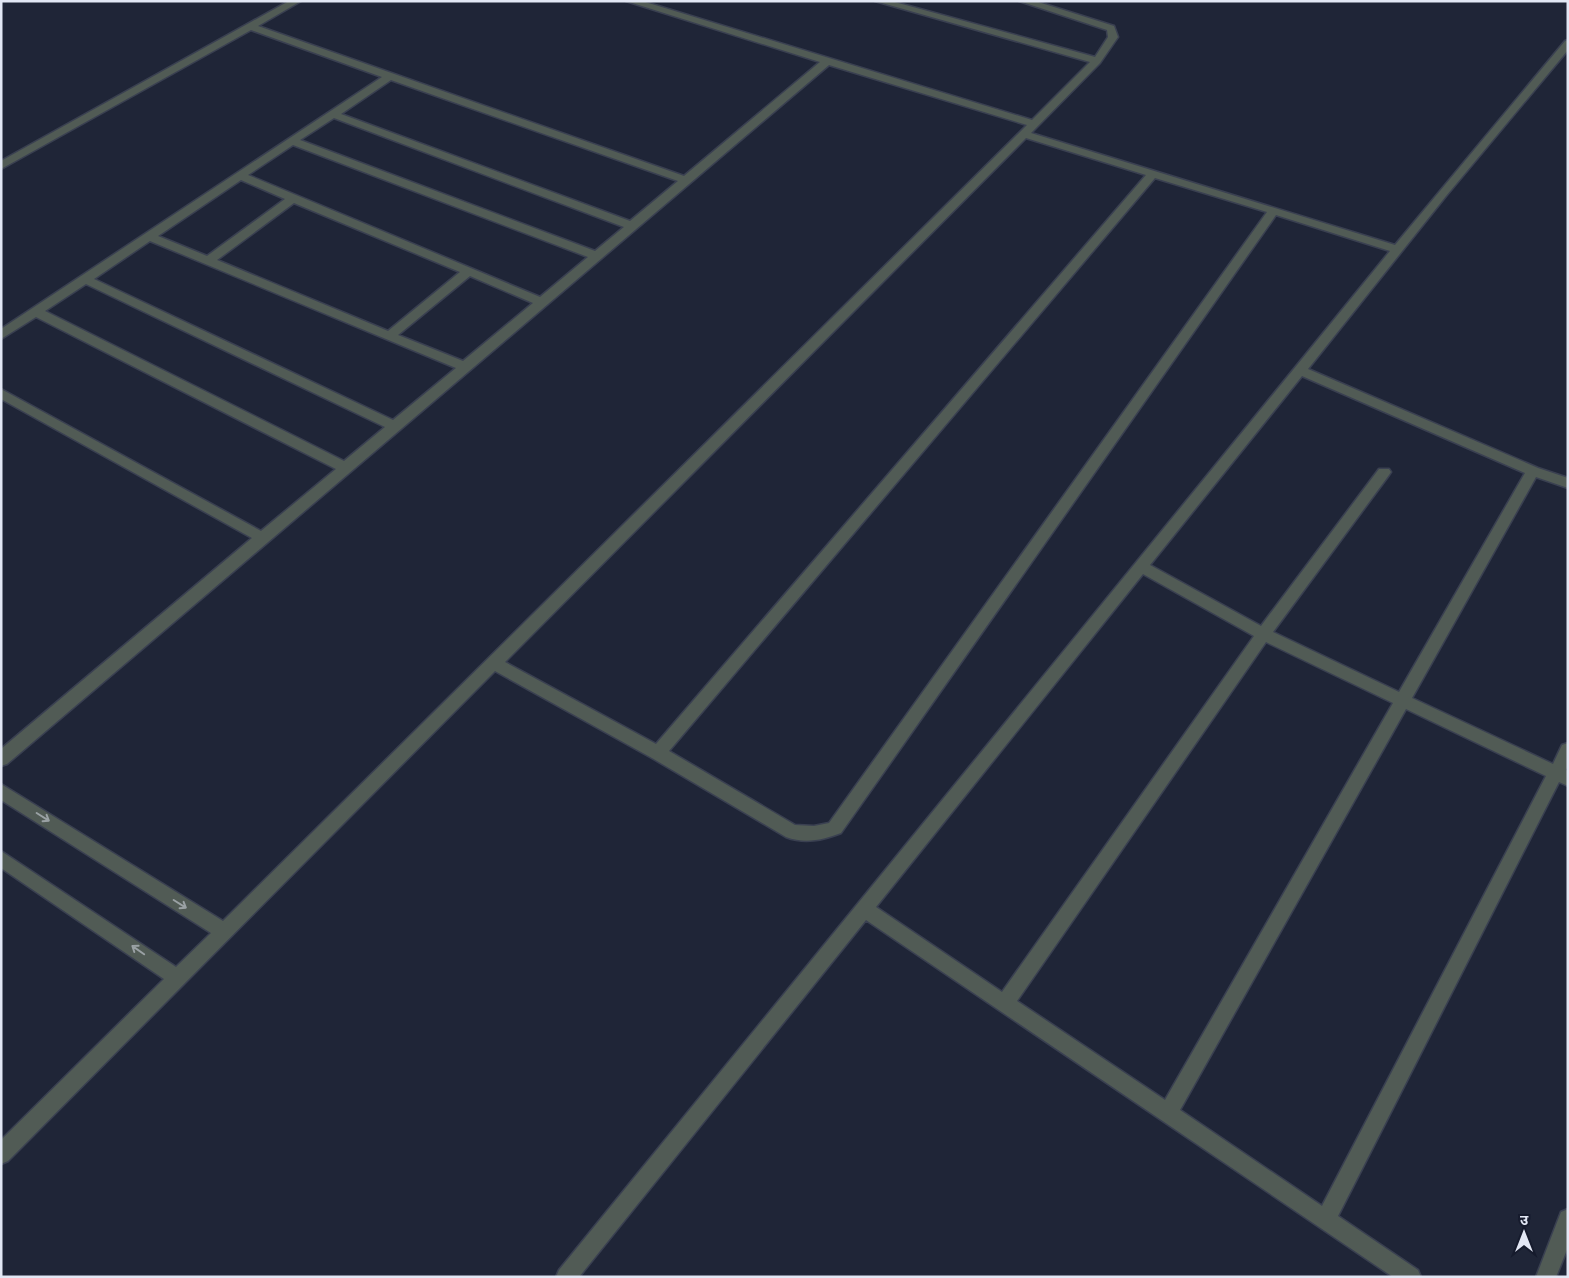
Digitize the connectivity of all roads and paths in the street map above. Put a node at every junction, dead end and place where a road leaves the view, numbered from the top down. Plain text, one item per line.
1 (296, 1) edge
2 (631, 1) edge
3 (880, 1) edge
4 (1024, 1) edge
5 (251, 26) junction
6 (1568, 43) edge
7 (828, 61) junction
8 (1097, 62) junction
9 (390, 76) junction
10 (332, 114) junction
11 (1029, 129) junction
12 (292, 141) junction
13 (1, 166) edge
14 (1153, 173) junction
15 (240, 176) junction
16 (686, 180) junction
17 (293, 198) junction
18 (1274, 210) junction
19 (633, 226) junction
20 (149, 236) junction
21 (1397, 249) junction
22 (597, 256) junction
23 (208, 261) junction
24 (468, 272) junction
25 (85, 279) junction
26 (542, 302) junction
27 (36, 312) junction
28 (1, 335) edge
29 (389, 336) junction
30 (465, 367) junction
31 (1299, 370) junction
32 (1, 392) edge
33 (395, 426) junction
34 (346, 468) junction
35 (1534, 471) junction
36 (1384, 472) dead end
37 (1568, 483) edge
38 (263, 538) junction
39 (1141, 566) junction
40 (1263, 634) junction
41 (494, 663) junction
42 (1404, 701) junction
43 (1568, 750) edge
44 (658, 753) junction
45 (1, 759) edge
46 (1562, 776) edge
47 (1, 791) edge
48 (1, 858) edge
49 (864, 908) junction
50 (225, 932) junction
51 (178, 978) junction
52 (1005, 1004) junction
53 (1168, 1113) junction
54 (1, 1154) edge
55 (1326, 1219) junction
56 (1568, 1219) edge
57 (566, 1277) edge
58 (1411, 1277) edge
59 (1546, 1277) edge

1 - 5 street
2 - 7 street
3 - 8 street
4 - 8 street
5 - 9 street
5 - 13 street
6 - 21 street
7 - 11 street
7 - 16 street
8 - 11 street
9 - 10 street
9 - 16 street
10 - 12 street
10 - 19 street
11 - 14 street
11 - 41 street
12 - 15 street
12 - 22 street
14 - 18 street
14 - 44 street
15 - 17 street
15 - 20 street
16 - 19 street
17 - 23 street
17 - 24 street
18 - 21 street
18 - 44 street
19 - 22 street
20 - 23 street
20 - 25 street
21 - 31 street
22 - 26 street
23 - 29 street
24 - 26 street
24 - 29 street
25 - 27 street
25 - 33 street
26 - 30 street
27 - 28 street
27 - 34 street
29 - 30 street
30 - 33 street
31 - 35 street
31 - 39 street
32 - 38 street
33 - 34 street
34 - 38 street
35 - 37 street
35 - 42 street
36 - 40 street
38 - 45 street
39 - 40 street
39 - 49 street
40 - 42 street
40 - 52 street
41 - 44 street
41 - 50 street
42 - 46 street
42 - 53 street
43 - 46 street
46 - 55 street
47 -> 50 street
51 -> 48 street
49 - 52 street
49 - 57 street
50 - 51 street
51 - 54 street
52 - 53 street
53 - 55 street
55 - 58 street
56 - 59 street

